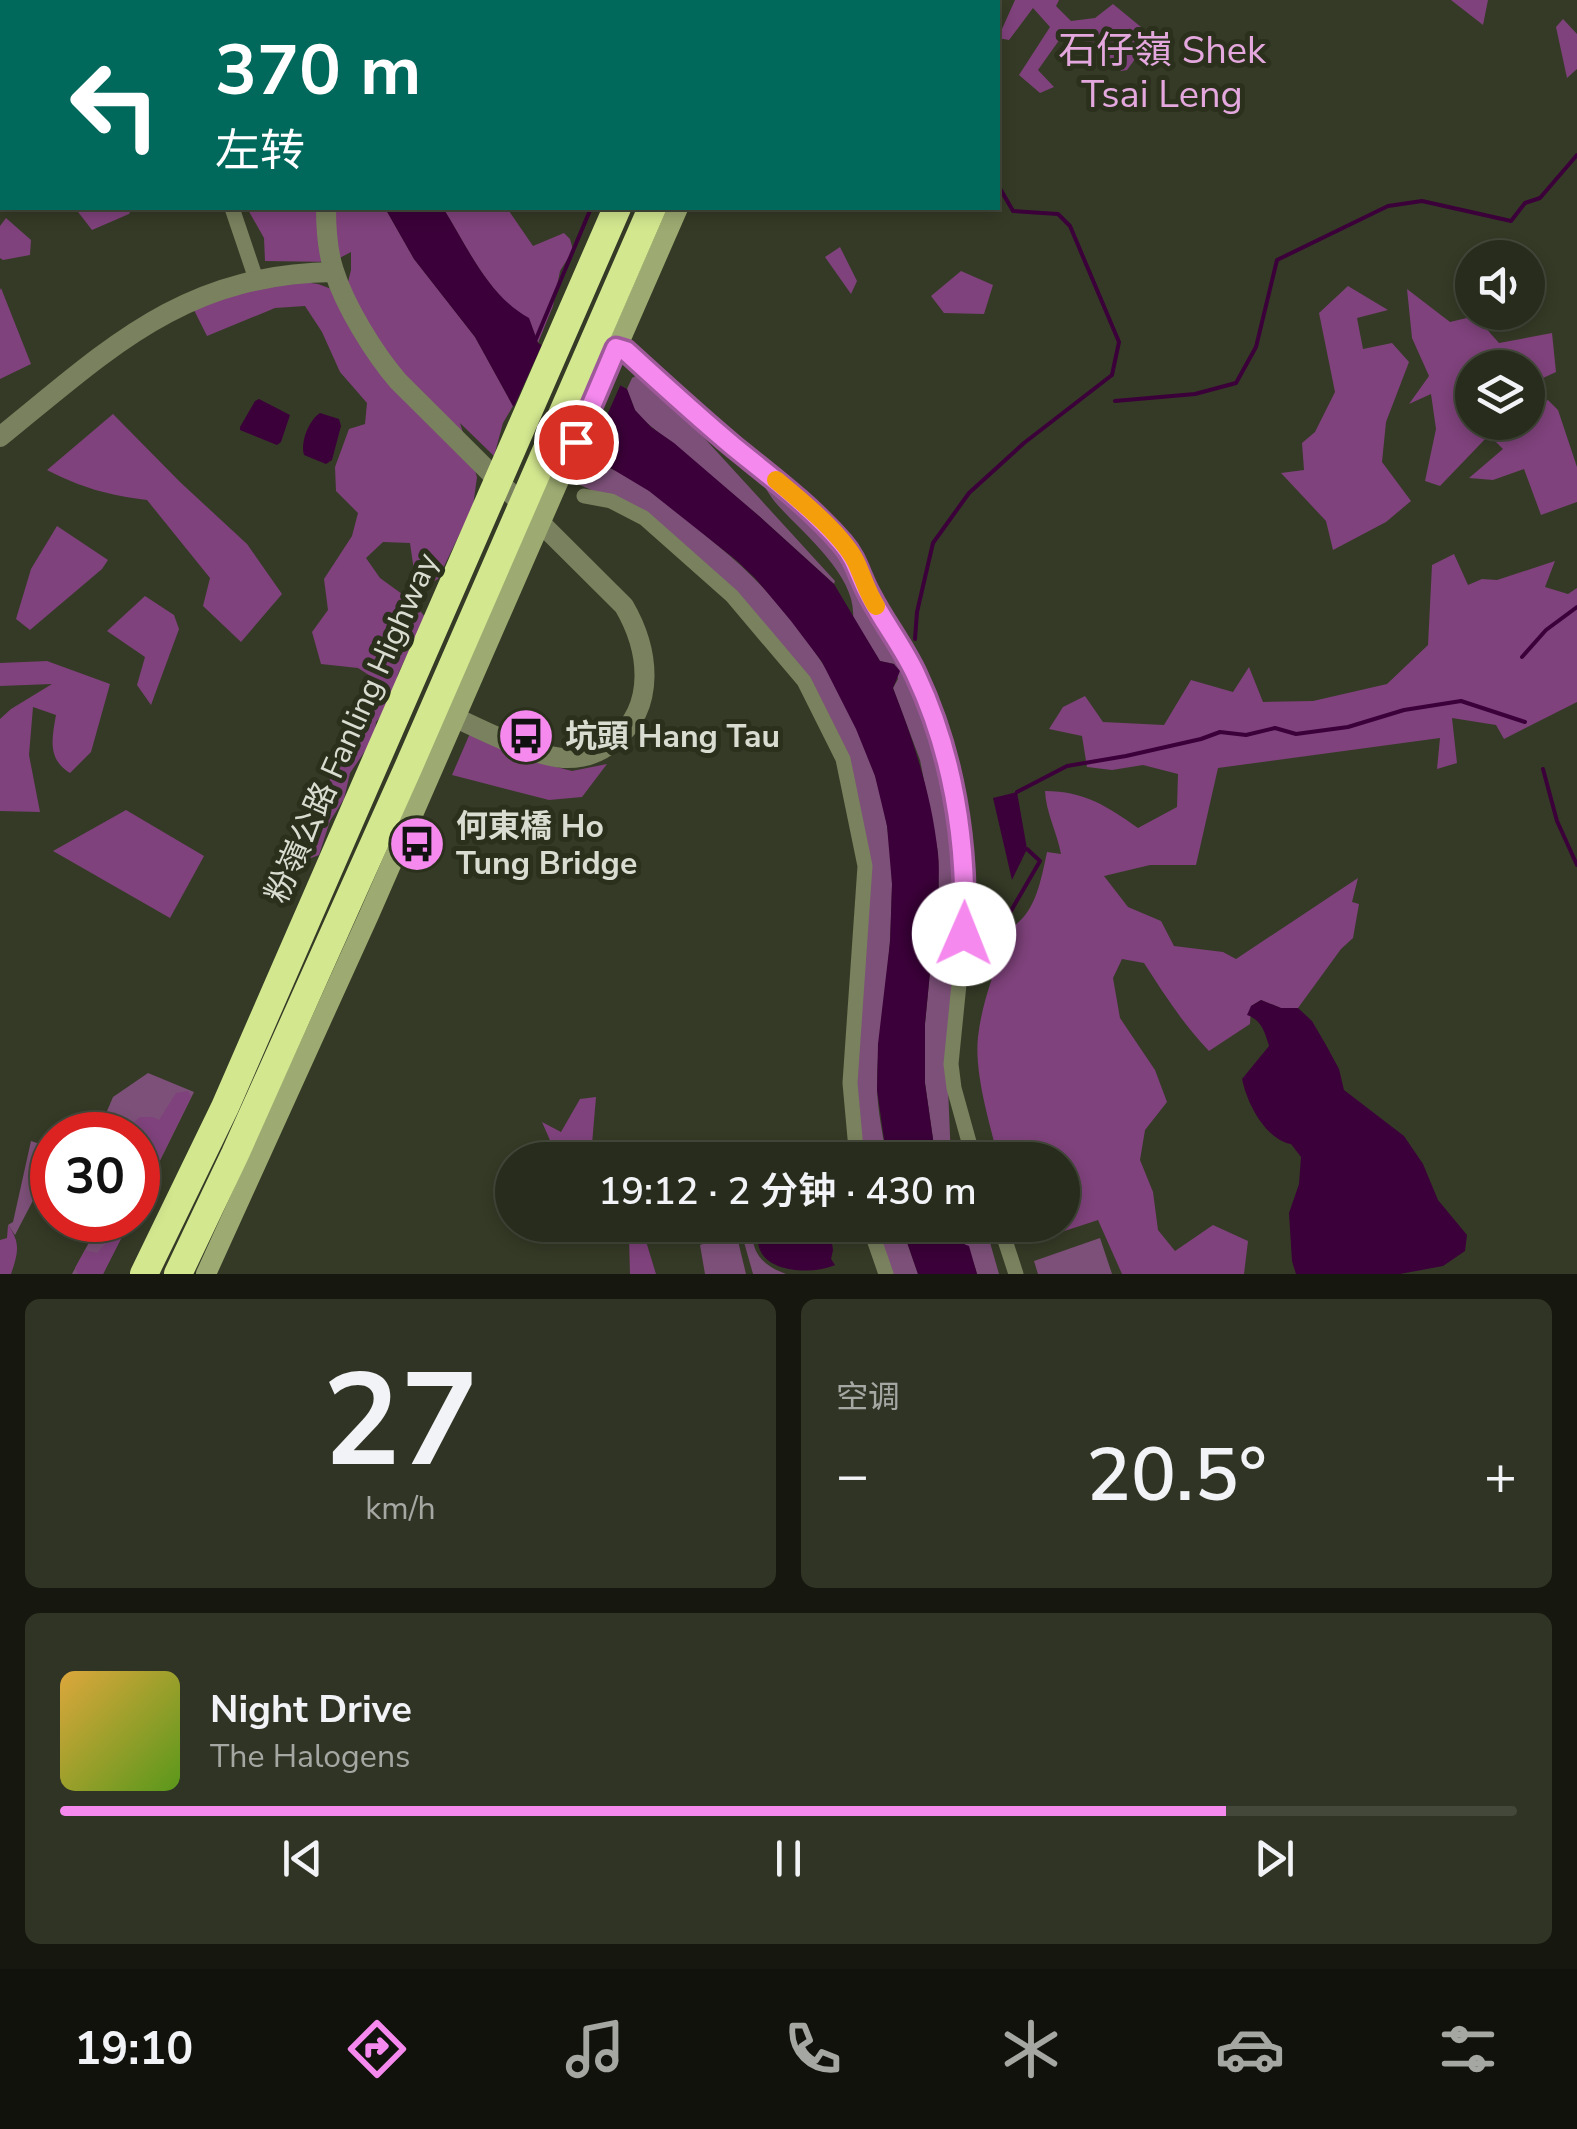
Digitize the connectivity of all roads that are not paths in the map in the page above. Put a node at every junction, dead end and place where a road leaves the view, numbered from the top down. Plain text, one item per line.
1 (233, 210) edge
2 (326, 210) edge
3 (617, 210) edge
4 (651, 210) edge
5 (677, 210) edge
6 (334, 272) junction
7 (256, 279) junction
8 (603, 348) junction
9 (0, 437) edge
10 (549, 473) junction
11 (584, 496) dead end
12 (454, 717) junction
13 (855, 1142) edge
14 (969, 1142) edge
15 (875, 1242) edge
16 (1006, 1242) edge
17 (884, 1272) edge
18 (144, 1274) edge
19 (178, 1274) edge
20 (206, 1274) edge
21 (1016, 1274) edge

1 - 7 street
2 - 6 street
3 - 18 highway, 粉嶺公路 Fanling Highway
4 - 8 highway, 粉嶺公路 Fanling Highway
5 - 8 main road
6 - 7 street
6 - 12 street
7 - 9 street
8 - 10 highway, 粉嶺公路 Fanling Highway
8 - 10 main road
8 - 14 street
10 - 12 main road
10 - 19 highway, 粉嶺公路 Fanling Highway
11 - 13 street
12 - 20 main road
15 - 17 street
16 - 21 street

